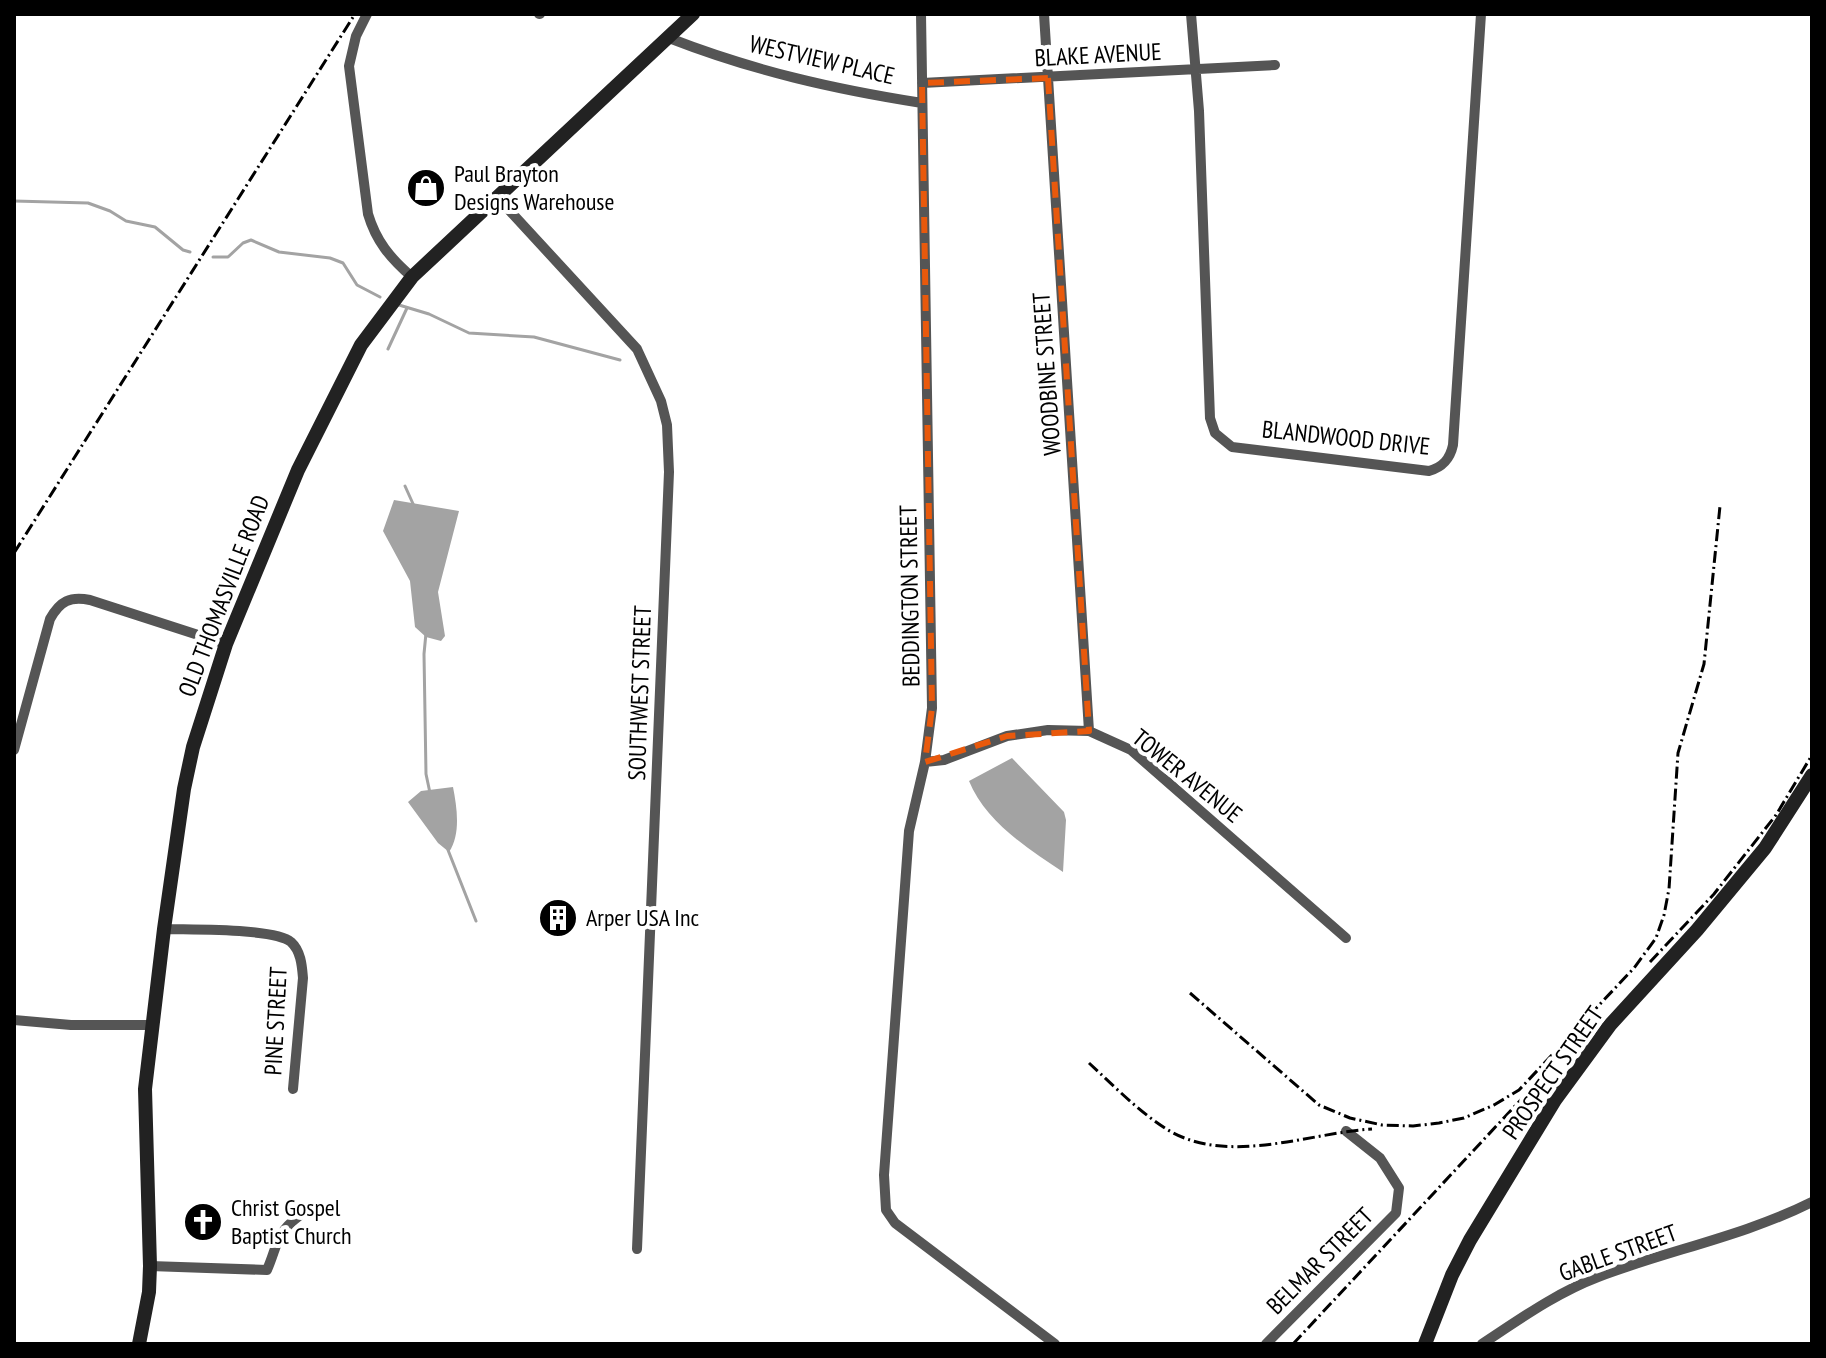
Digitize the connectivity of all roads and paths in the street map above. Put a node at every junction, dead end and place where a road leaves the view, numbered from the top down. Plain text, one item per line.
1 (367, 14) edge
2 (693, 14) edge
3 (921, 14) edge
4 (1044, 14) edge
5 (1191, 14) edge
6 (1481, 14) edge
7 (669, 38) junction
8 (1275, 65) dead end
9 (1195, 70) junction
10 (1048, 78) junction
11 (922, 83) junction
12 (922, 103) junction
13 (498, 198) junction
14 (412, 277) junction
15 (226, 644) junction
16 (1089, 731) junction
17 (14, 750) edge
18 (925, 762) junction
19 (1812, 775) edge
20 (164, 929) junction
21 (1346, 938) dead end
22 (14, 1020) edge
23 (154, 1025) junction
24 (293, 1089) dead end
25 (1346, 1131) dead end
26 (1812, 1202) edge
27 (299, 1216) dead end
28 (637, 1249) dead end
29 (150, 1266) junction
30 (139, 1344) edge
31 (1055, 1344) edge
32 (1266, 1344) edge
33 (1425, 1344) edge
34 (1482, 1344) edge

1 - 14 street
2 - 7 street, OLD THOMASVILLE ROAD
3 - 11 street, BEDDINGTON STREET
4 - 10 street, WOODBINE STREET
5 - 9 street, BLANDWOOD DRIVE
6 - 9 street, BLANDWOOD DRIVE
7 - 12 street, WESTVIEW PLACE
7 - 13 street, OLD THOMASVILLE ROAD
8 - 9 street, BLAKE AVENUE
9 - 10 street, BLAKE AVENUE
10 - 11 street, BLAKE AVENUE
10 - 16 street, WOODBINE STREET
11 - 12 street, BEDDINGTON STREET
12 - 18 street, BEDDINGTON STREET
13 - 14 street, OLD THOMASVILLE ROAD
13 - 28 street, SOUTHWEST STREET
14 - 15 street, OLD THOMASVILLE ROAD
15 - 17 street
15 - 20 street, OLD THOMASVILLE ROAD
16 - 18 street, TOWER AVENUE
16 - 21 street, TOWER AVENUE
18 - 31 street, BEDDINGTON STREET
19 - 33 street, PROSPECT STREET
20 - 23 street, OLD THOMASVILLE ROAD
20 - 24 street, PINE STREET
22 - 23 street
23 - 29 street, OLD THOMASVILLE ROAD
25 - 32 street, BELMAR STREET
26 - 34 street, GABLE STREET
27 - 29 street
29 - 30 street, OLD THOMASVILLE ROAD

